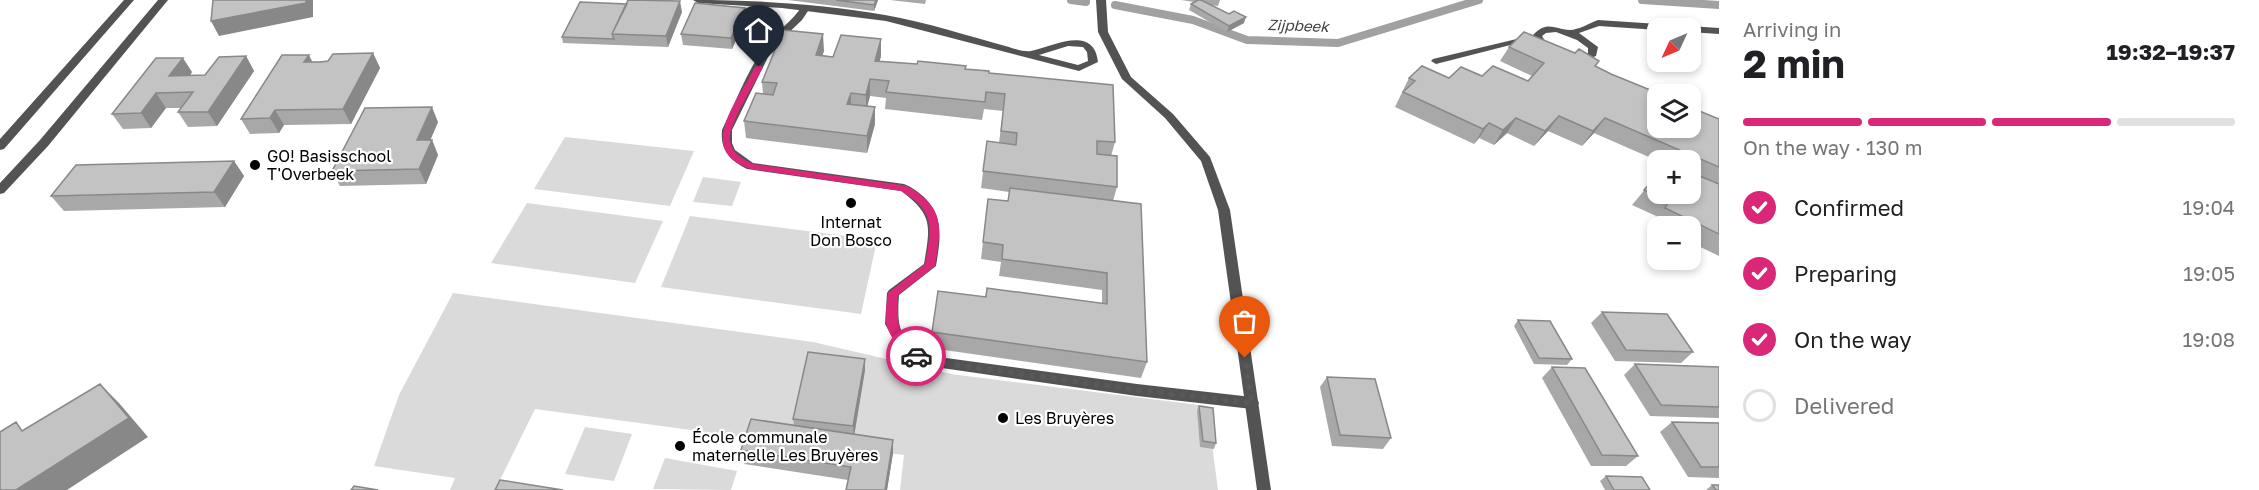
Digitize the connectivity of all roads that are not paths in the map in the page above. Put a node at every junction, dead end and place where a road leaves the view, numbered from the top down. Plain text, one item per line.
1 (129, 0) edge
2 (163, 0) edge
3 (698, 0) edge
4 (1101, 0) edge
5 (805, 8) junction
6 (1719, 31) edge
7 (1572, 33) junction
8 (1537, 36) junction
9 (1029, 55) junction
10 (1436, 61) dead end
11 (0, 146) edge
12 (0, 190) edge
13 (1252, 403) junction
14 (1263, 490) edge

1 - 11 street
2 - 12 street
3 - 5 street
4 - 13 street
5 - 9 street
5 - 13 street
6 - 7 street
7 - 8 street
7 - 8 street
8 - 10 street
9 - 9 street
13 - 14 street

